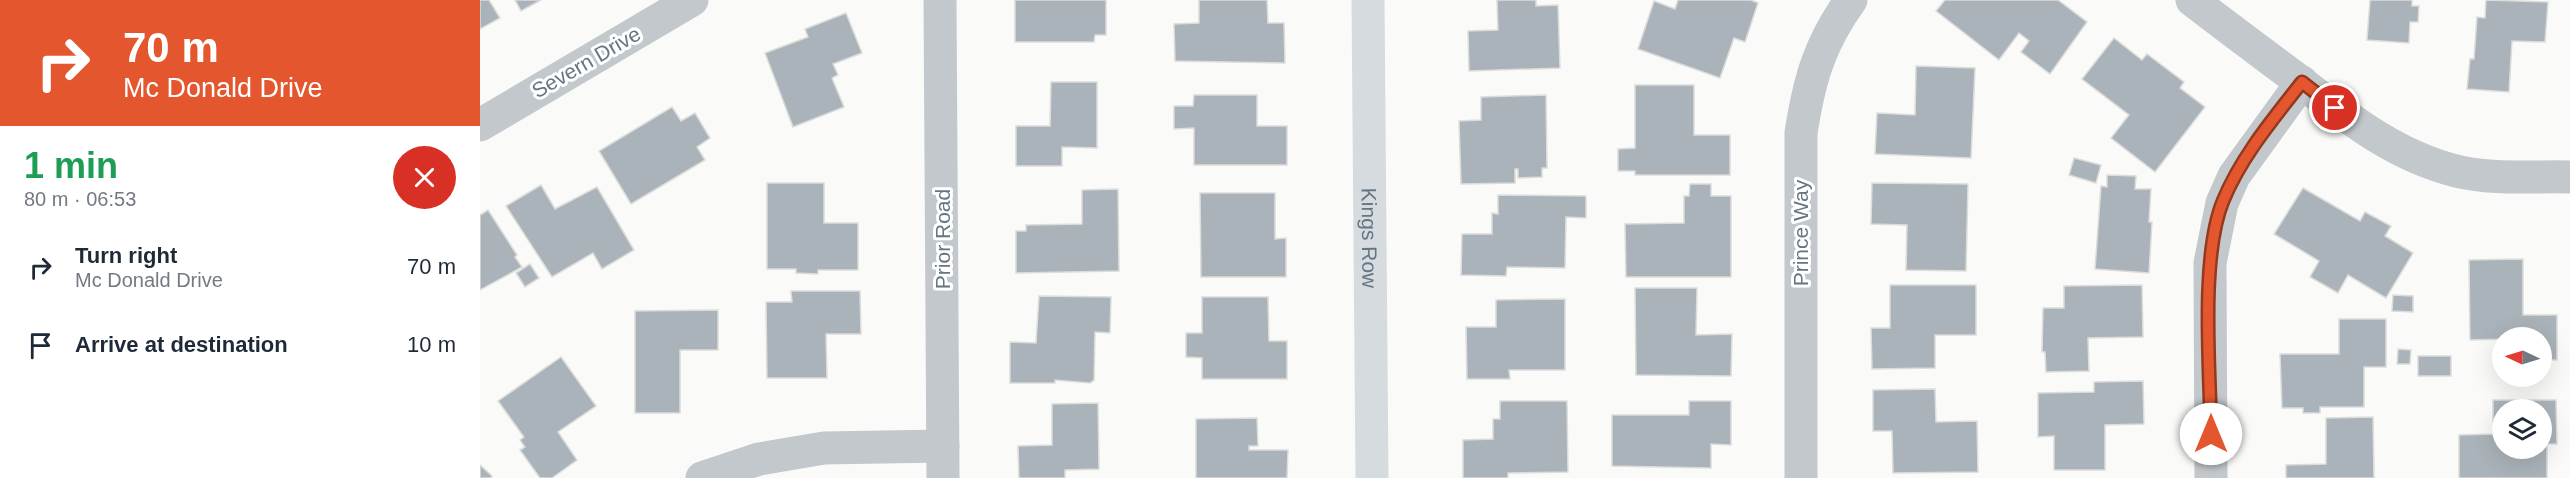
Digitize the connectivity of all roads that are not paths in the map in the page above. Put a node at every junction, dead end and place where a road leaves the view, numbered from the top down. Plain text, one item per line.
1 (692, 0) edge
2 (940, 0) edge
3 (1368, 0) edge
4 (1851, 0) edge
5 (2192, 0) edge
6 (2302, 82) junction
7 (480, 125) edge
8 (2570, 177) edge
9 (943, 446) junction
10 (702, 478) edge
11 (943, 478) edge
12 (1372, 478) edge
13 (1802, 478) edge
14 (2211, 478) edge

1 - 7 street, Severn Drive
2 - 9 street, Prior Road
3 - 12 main road, Kings Row
4 - 13 street, Prince Way
5 - 6 street
6 - 8 street
6 - 14 street
9 - 10 street
9 - 11 street, Prior Road

